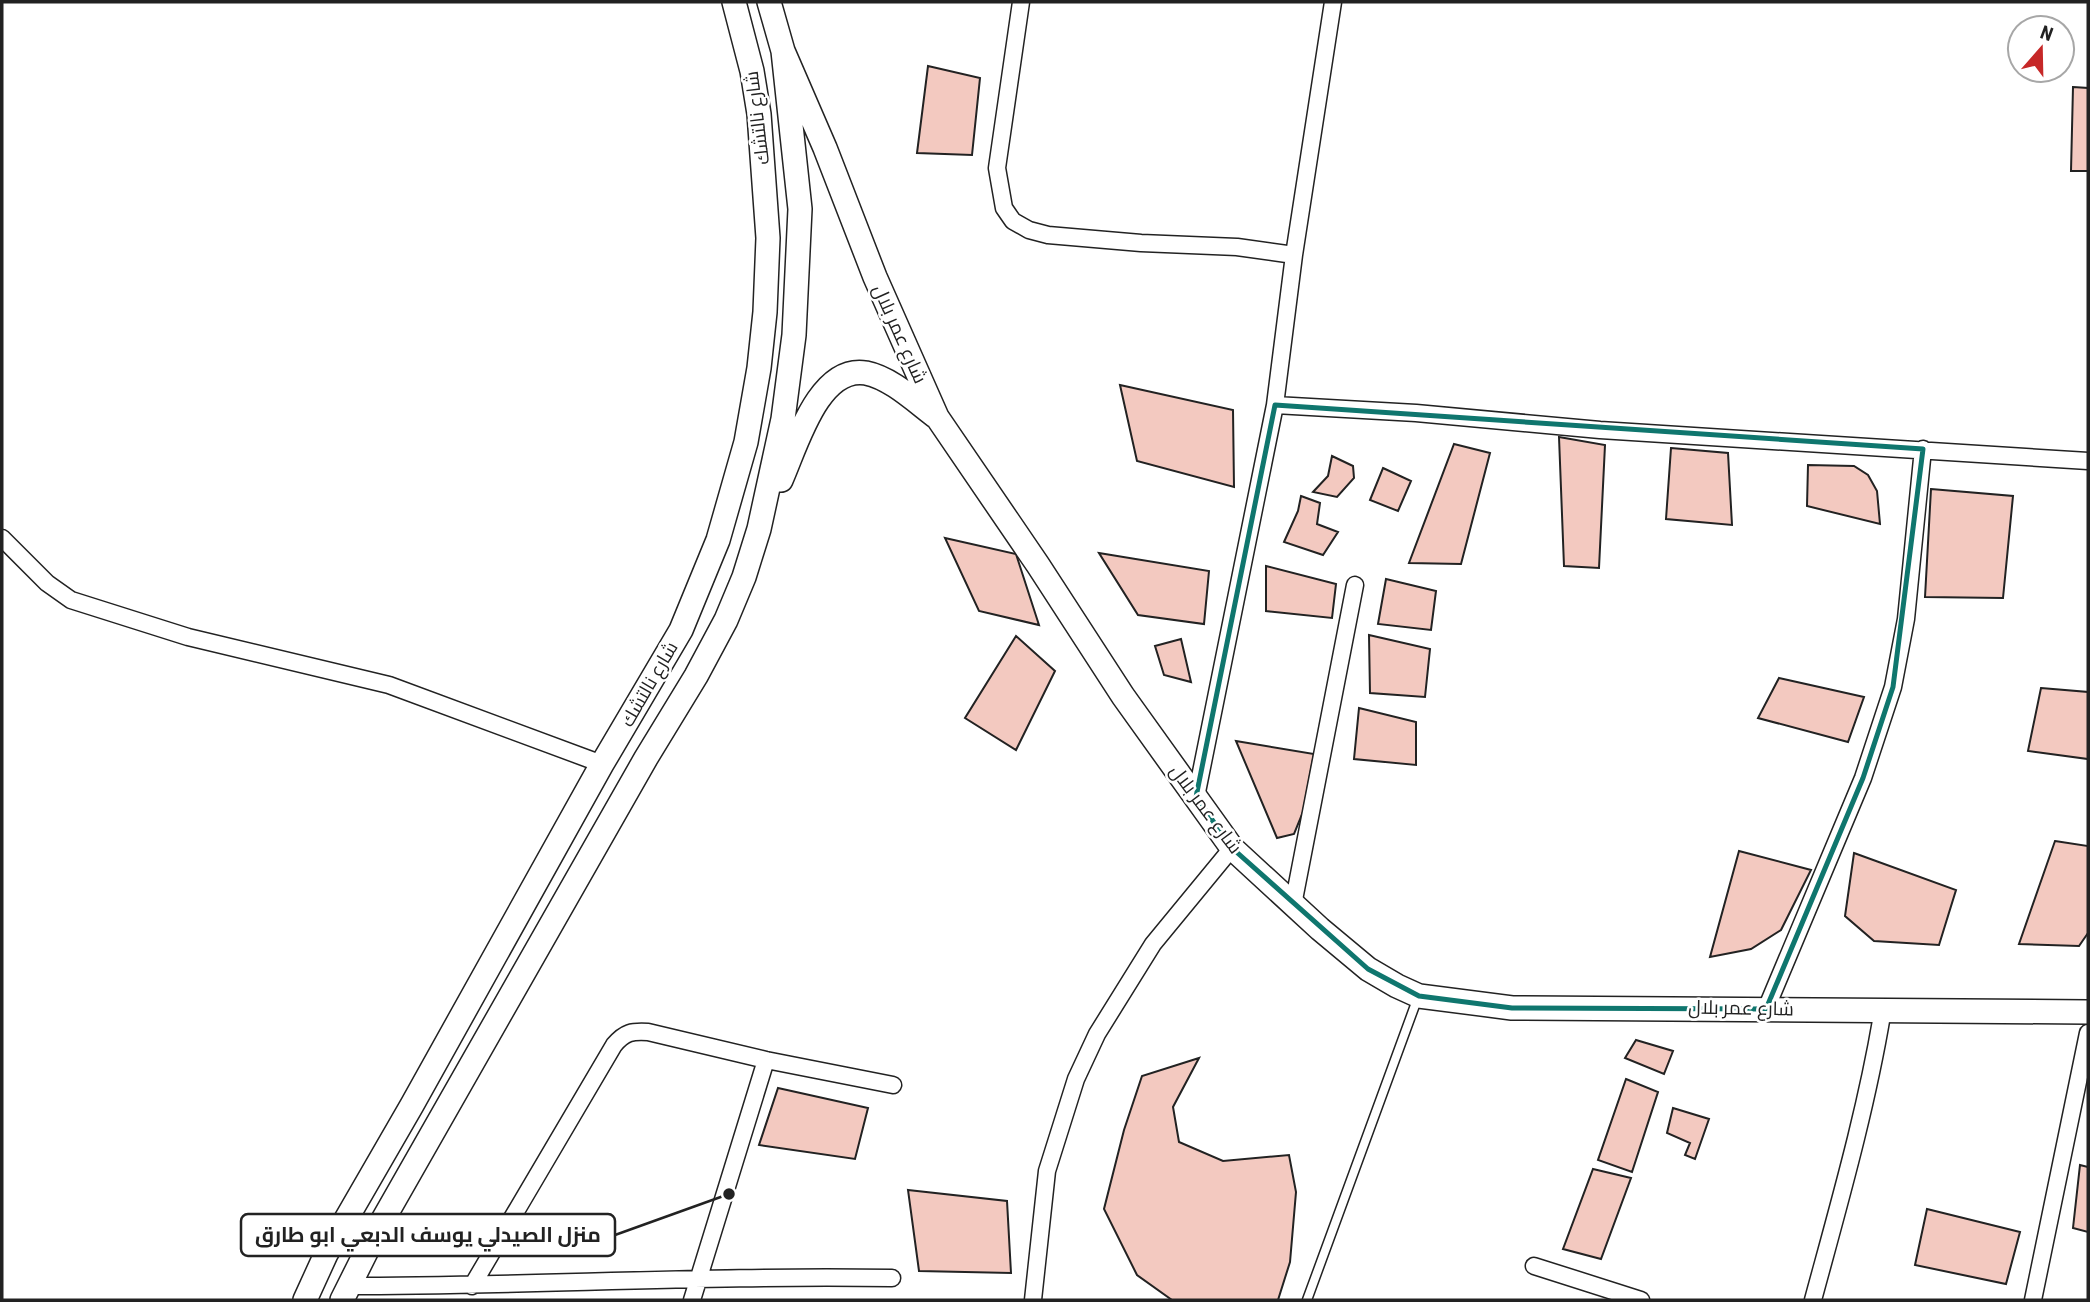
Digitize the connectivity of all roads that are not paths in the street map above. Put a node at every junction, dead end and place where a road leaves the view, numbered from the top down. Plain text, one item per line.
1 (734, 2) edge
2 (769, 2) edge
3 (1021, 2) edge
4 (1333, 2) edge
5 (783, 51) junction
6 (1294, 255) junction
7 (1275, 405) junction
8 (937, 417) junction
9 (1923, 449) junction
10 (2088, 461) edge
11 (759, 529) junction
12 (2, 538) edge
13 (1355, 584) dead end
14 (602, 764) junction
15 (1196, 797) junction
16 (1231, 848) junction
17 (1293, 905) junction
18 (1419, 996) junction
19 (1766, 1009) junction
20 (1883, 1009) junction
21 (2088, 1012) edge
22 (2088, 1033) edge
23 (766, 1060) junction
24 (893, 1085) dead end
25 (1534, 1266) dead end
26 (892, 1278) dead end
27 (696, 1279) junction
28 (472, 1286) junction
29 (345, 1293) edge
30 (305, 1300) edge
31 (692, 1300) edge
32 (1034, 1300) edge
33 (1307, 1300) edge
34 (1641, 1300) edge
35 (1813, 1300) edge
36 (2033, 1300) edge

1 - 14 main road, شارع نالتشك
2 - 5 main road, شارع نالتشك
3 - 6 street
4 - 6 street
5 - 8 main road, شارع عمر بلال
5 - 11 main road, شارع نالتشك
6 - 7 street
7 - 9 street
7 - 15 street
8 - 11 main road
8 - 15 main road, شارع عمر بلال
9 - 10 street
9 - 19 street
11 - 29 main road, شارع نالتشك
12 - 14 street
13 - 17 street
14 - 30 main road, شارع نالتشك
15 - 16 main road, شارع عمر بلال
16 - 17 main road, شارع عمر بلال
16 - 32 street
17 - 18 main road, شارع عمر بلال
18 - 19 main road, شارع عمر بلال
18 - 33 lane
19 - 20 main road, شارع عمر بلال
20 - 21 main road, شارع عمر بلال
20 - 35 street
22 - 36 street
23 - 24 street
23 - 27 street
23 - 28 street
25 - 34 street
26 - 27 street
27 - 28 street
27 - 31 street
28 - 29 street

